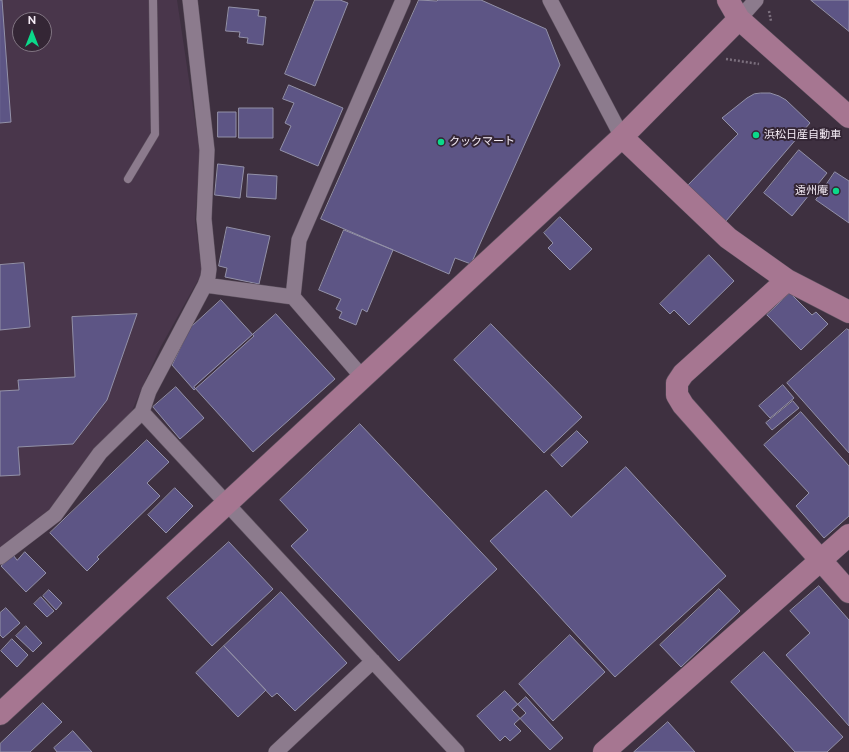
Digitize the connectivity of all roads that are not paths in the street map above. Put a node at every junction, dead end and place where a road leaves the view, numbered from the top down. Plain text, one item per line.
1 (153, 0) edge
2 (190, 0) edge
3 (403, 0) edge
4 (550, 0) edge
5 (728, 0) edge
6 (756, 0) edge
7 (739, 19) junction
8 (849, 117) edge
9 (622, 136) junction
10 (128, 179) dead end
11 (787, 280) junction
12 (205, 285) junction
13 (293, 297) junction
14 (849, 312) edge
15 (363, 378) junction
16 (142, 412) junction
17 (227, 504) junction
18 (849, 535) edge
19 (0, 557) edge
20 (822, 561) junction
21 (849, 592) edge
22 (373, 661) junction
23 (0, 714) edge
24 (276, 752) edge
25 (457, 752) edge
26 (604, 752) edge

1 - 10 lane
2 - 12 street
3 - 13 street
4 - 9 street
5 - 7 street
6 - 7 street
7 - 8 street
7 - 9 street
9 - 11 street
9 - 15 street
11 - 14 street
11 - 20 street
12 - 13 street
12 - 16 street
13 - 15 street
15 - 17 street
16 - 17 street
16 - 19 street
17 - 22 street
17 - 23 street
18 - 20 street
20 - 21 street
20 - 26 street
22 - 24 street
22 - 25 street

